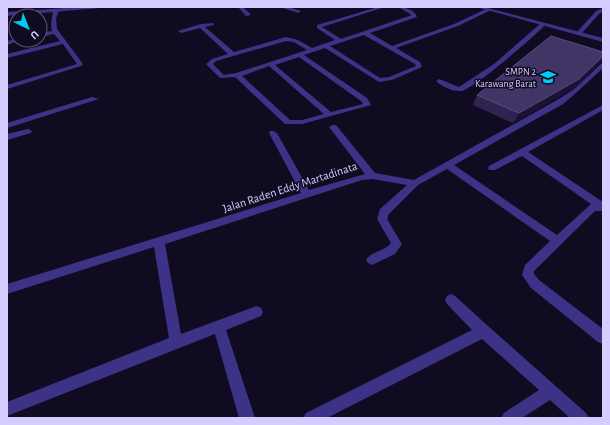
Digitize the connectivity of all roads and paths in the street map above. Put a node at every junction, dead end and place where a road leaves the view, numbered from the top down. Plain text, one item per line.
1 (100, 7) edge
2 (240, 7) edge
3 (282, 7) edge
4 (383, 7) edge
5 (400, 7) edge
6 (479, 7) edge
7 (488, 10) junction
8 (603, 10) edge
9 (56, 11) junction
10 (298, 11) dead end
11 (7, 14) edge
12 (248, 15) dead end
13 (212, 24) dead end
14 (543, 24) junction
15 (201, 26) junction
16 (181, 31) dead end
17 (55, 32) junction
18 (364, 32) junction
19 (48, 33) edge
20 (578, 33) junction
21 (603, 40) edge
22 (340, 41) junction
23 (63, 42) junction
24 (325, 45) junction
25 (391, 48) junction
26 (311, 50) junction
27 (232, 54) junction
28 (299, 54) junction
29 (7, 55) edge
30 (270, 64) junction
31 (603, 64) edge
32 (237, 75) junction
33 (439, 81) dead end
34 (7, 87) edge
35 (95, 99) dead end
36 (603, 107) edge
37 (330, 115) junction
38 (7, 126) edge
39 (333, 127) dead end
40 (28, 131) dead end
41 (273, 132) dead end
42 (7, 137) edge
43 (522, 152) junction
44 (448, 165) junction
45 (492, 168) dead end
46 (372, 176) junction
47 (414, 183) junction
48 (307, 195) junction
49 (602, 207) edge
50 (558, 241) junction
51 (159, 242) junction
52 (372, 260) dead end
53 (7, 289) edge
54 (451, 300) dead end
55 (257, 312) dead end
56 (220, 327) junction
57 (483, 331) junction
58 (602, 332) edge
59 (176, 342) junction
60 (550, 391) junction
61 (7, 409) edge
62 (247, 418) edge
63 (311, 418) edge
64 (509, 418) edge
65 (581, 418) edge

1 - 9 street
2 - 12 street
3 - 10 street
4 - 22 street
5 - 18 street
6 - 7 street
7 - 14 street
7 - 25 street
8 - 20 street
9 - 11 street
9 - 17 street
13 - 15 street
14 - 20 street
14 - 33 street
15 - 16 street
15 - 27 street
17 - 19 street
17 - 23 street
18 - 22 street
18 - 25 street
20 - 21 street
22 - 24 street
23 - 29 street
23 - 34 street
24 - 25 street
24 - 26 street
26 - 27 street
26 - 28 street
27 - 32 street
28 - 30 street
28 - 37 street
30 - 32 street
30 - 37 street
31 - 44 street
32 - 37 street
35 - 38 street
36 - 43 street
39 - 46 street
40 - 42 street
41 - 48 street
43 - 45 street
43 - 49 street
44 - 47 street
44 - 50 street
46 - 47 street, Jalan Raden Eddy Martadinata
46 - 48 street, Jalan Raden Eddy Martadinata
47 - 52 street
48 - 51 street, Jalan Raden Eddy Martadinata
49 - 50 street
50 - 58 street
51 - 53 street, Jalan Raden Eddy Martadinata
51 - 59 street
54 - 57 street
55 - 56 street
56 - 59 street
56 - 62 street
57 - 60 street
57 - 63 street
59 - 61 street
60 - 64 street
60 - 65 street

